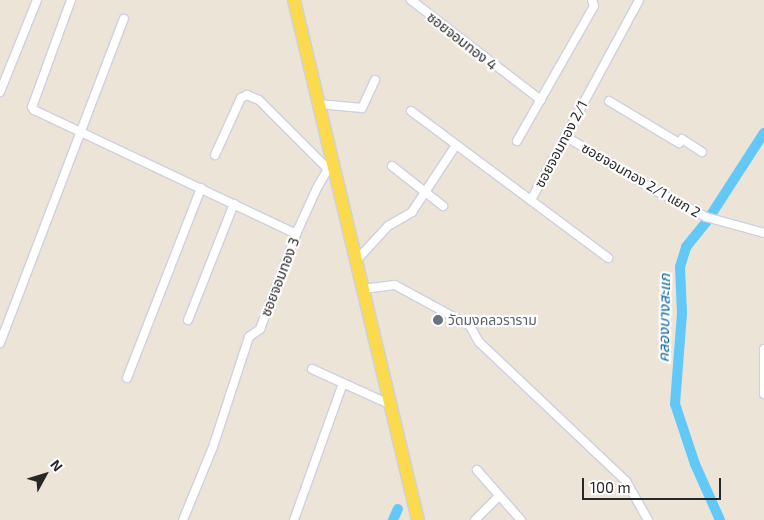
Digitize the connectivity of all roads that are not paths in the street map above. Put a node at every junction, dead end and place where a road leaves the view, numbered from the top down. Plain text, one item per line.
1 (37, 0) edge
2 (71, 0) edge
3 (294, 0) edge
4 (411, 0) edge
5 (592, 0) edge
6 (639, 0) edge
7 (124, 19) dead end
8 (375, 80) dead end
9 (0, 92) edge
10 (541, 100) junction
11 (609, 101) dead end
12 (319, 104) junction
13 (411, 110) dead end
14 (80, 130) junction
15 (565, 136) junction
16 (517, 140) dead end
17 (456, 145) junction
18 (702, 152) dead end
19 (215, 155) dead end
20 (330, 165) junction
21 (392, 166) dead end
22 (201, 188) junction
23 (424, 192) junction
24 (531, 200) junction
25 (234, 204) junction
26 (443, 206) dead end
27 (296, 234) junction
28 (764, 234) edge
29 (608, 258) dead end
30 (355, 262) junction
31 (362, 289) junction
32 (188, 320) dead end
33 (0, 343) edge
34 (764, 349) edge
35 (764, 361) edge
36 (312, 369) dead end
37 (127, 378) dead end
38 (343, 383) junction
39 (764, 394) edge
40 (390, 404) junction
41 (477, 470) dead end
42 (499, 496) junction
43 (183, 520) edge
44 (294, 520) edge
45 (418, 520) edge
46 (475, 520) edge
47 (522, 520) edge
48 (648, 520) edge

1 - 9 street
2 - 14 street
3 - 12 main road
4 - 10 street, ซอยจอมทอง 4
5 - 10 street
6 - 15 street, ซอยจอมทอง 2/1
7 - 14 street
8 - 12 street
10 - 16 street
11 - 18 street
12 - 20 main road
13 - 17 street, ซอยจอมทอง 2/1
14 - 22 street
14 - 33 street
15 - 24 street, ซอยจอมทอง 2/1
15 - 28 street, ซอยจอมทอง 2/1 แยก 2
17 - 23 street
17 - 24 street, ซอยจอมทอง 2/1
19 - 20 street
20 - 27 street, ซอยจอมทอง 3
20 - 30 main road
21 - 23 street
22 - 25 street
22 - 37 street
23 - 26 street
23 - 30 street
24 - 29 street
25 - 27 street
25 - 32 street
27 - 43 street, ซอยจอมทอง 3
30 - 31 main road
31 - 40 main road
31 - 48 street
34 - 35 street
35 - 39 street
36 - 38 street
38 - 40 street
38 - 44 street
40 - 45 main road
41 - 42 street
42 - 46 street
42 - 47 street

